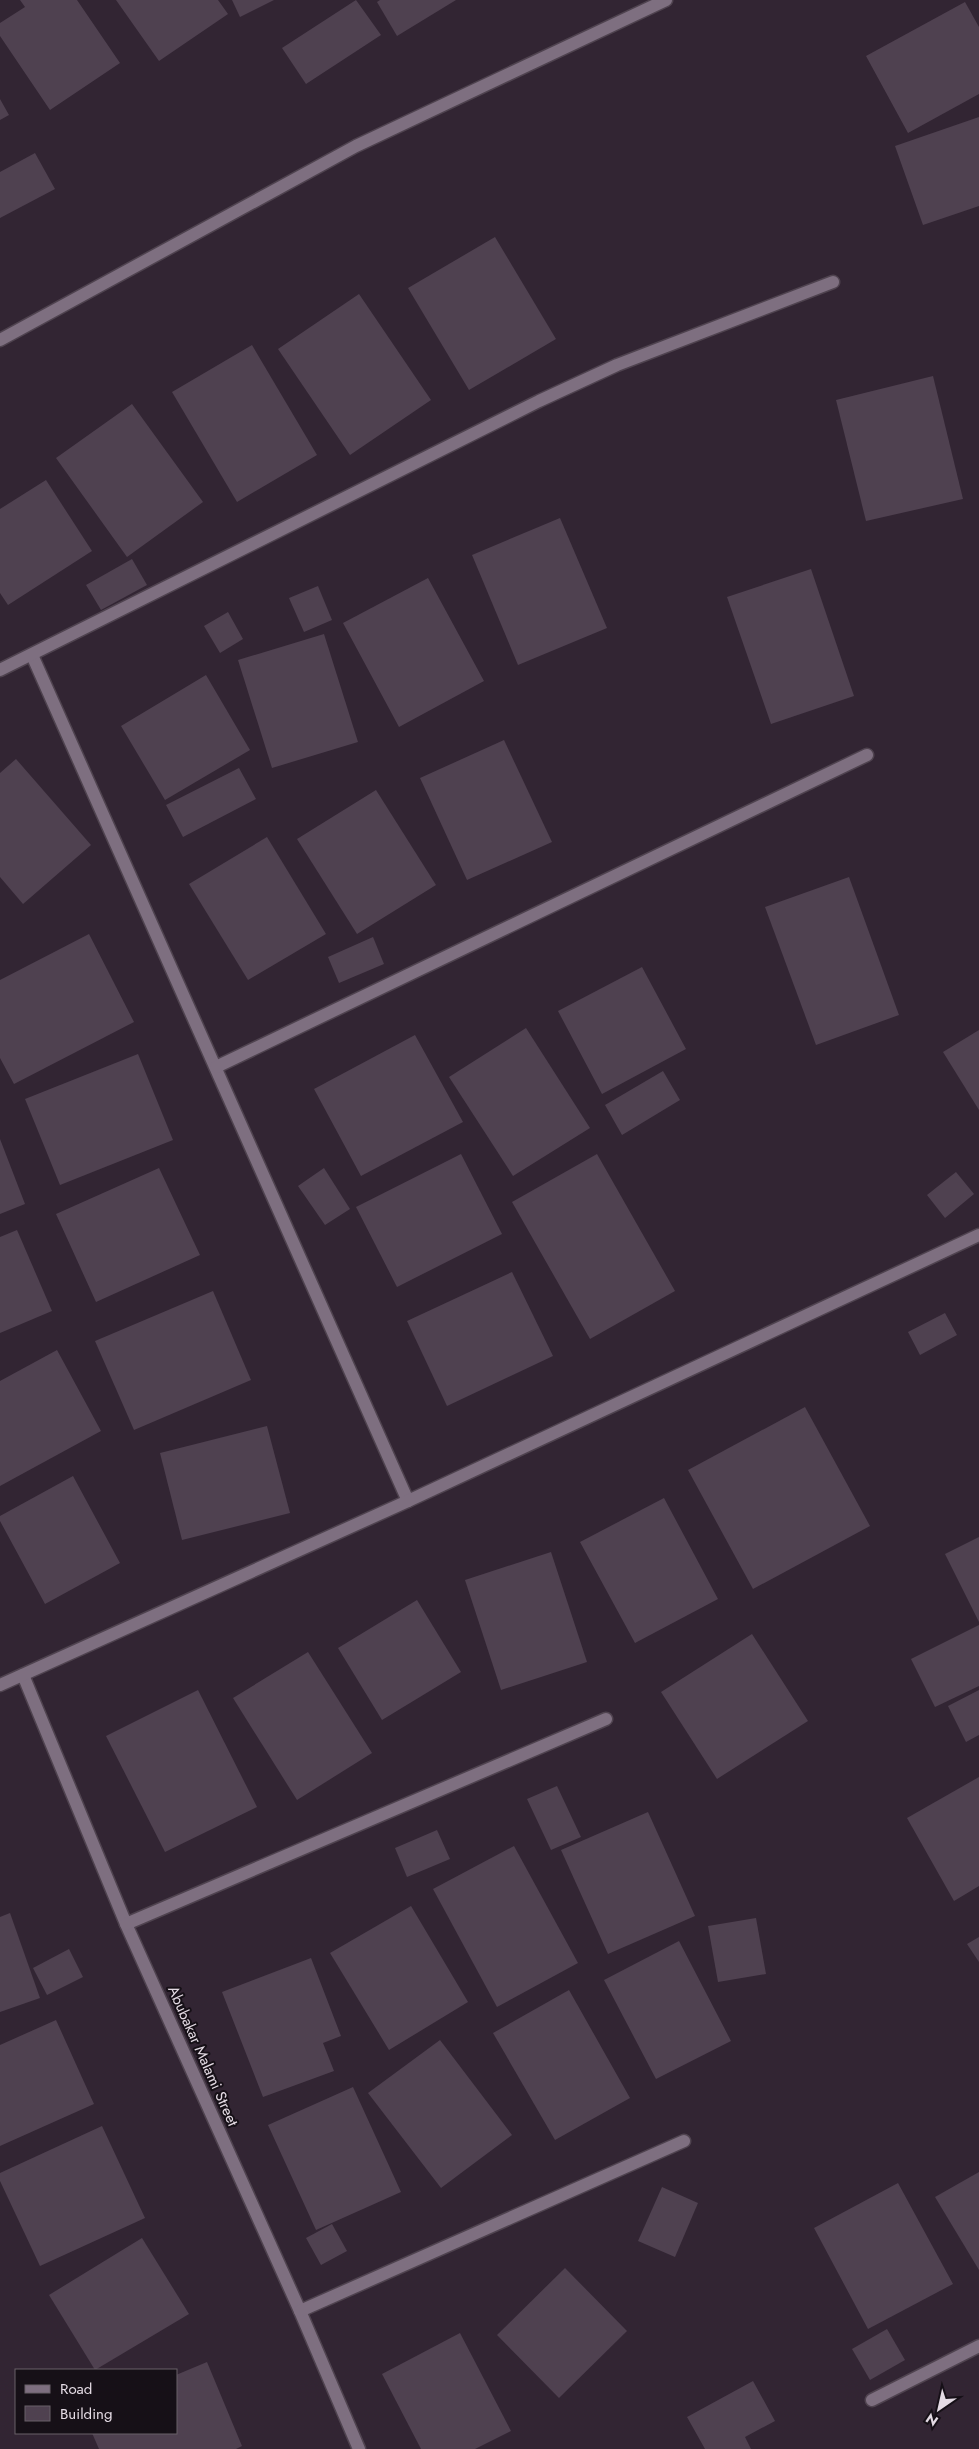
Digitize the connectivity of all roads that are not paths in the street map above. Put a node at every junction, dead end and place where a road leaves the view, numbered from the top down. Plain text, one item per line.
1 (666, 0) edge
2 (833, 282) dead end
3 (0, 340) edge
4 (32, 655) junction
5 (0, 670) edge
6 (867, 756) dead end
7 (216, 1067) junction
8 (979, 1236) edge
9 (408, 1501) junction
10 (23, 1675) junction
11 (0, 1685) edge
12 (606, 1718) dead end
13 (126, 1924) junction
14 (684, 2141) dead end
15 (300, 2310) junction
16 (979, 2346) edge
17 (872, 2400) dead end
18 (358, 2449) edge

1 - 3 street
2 - 4 street
4 - 5 street
4 - 7 street
6 - 7 street
7 - 9 street
8 - 9 street
9 - 10 street
10 - 11 street
10 - 13 street, Abubakar Malami Street
12 - 13 street
13 - 15 street, Abubakar Malami Street
14 - 15 street
15 - 18 street, Abubakar Malami Street
16 - 17 street

